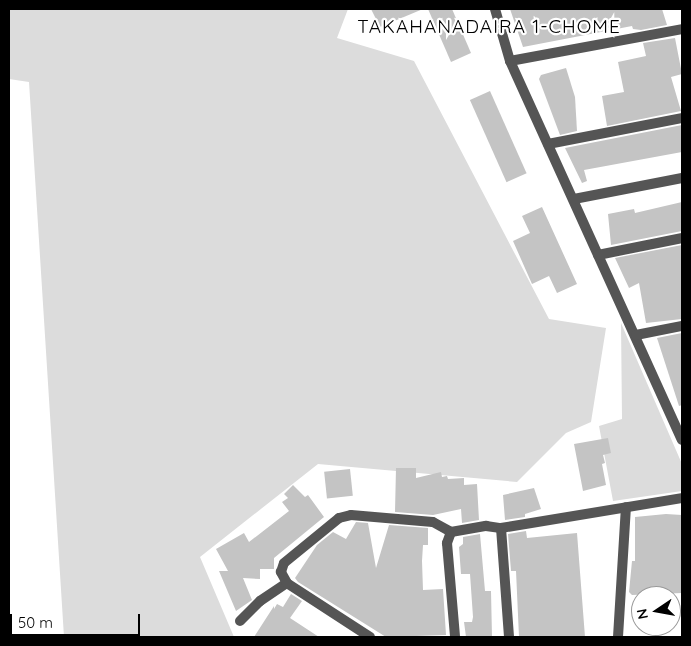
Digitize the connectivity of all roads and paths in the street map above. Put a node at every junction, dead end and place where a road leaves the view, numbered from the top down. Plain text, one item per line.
1 (495, 9) edge
2 (682, 29) edge
3 (510, 61) junction
4 (682, 118) edge
5 (548, 144) junction
6 (682, 178) edge
7 (574, 199) junction
8 (682, 238) edge
9 (598, 255) junction
10 (682, 326) edge
11 (636, 335) junction
12 (678, 420) edge
13 (682, 440) edge
14 (682, 498) edge
15 (626, 507) junction
16 (501, 528) junction
17 (451, 532) junction
18 (286, 583) junction
19 (240, 621) dead end
20 (370, 637) edge
21 (455, 637) edge
22 (509, 637) edge
23 (618, 637) edge

1 - 3 street
2 - 3 street
3 - 5 street
4 - 5 street
5 - 7 street
6 - 7 street
7 - 9 street
8 - 9 street
9 - 11 street
10 - 11 street
11 - 12 street
12 - 13 street
14 - 15 street
15 - 16 street
15 - 23 street
16 - 17 street
16 - 22 street
17 - 18 street
17 - 21 street
18 - 19 street
18 - 20 street

